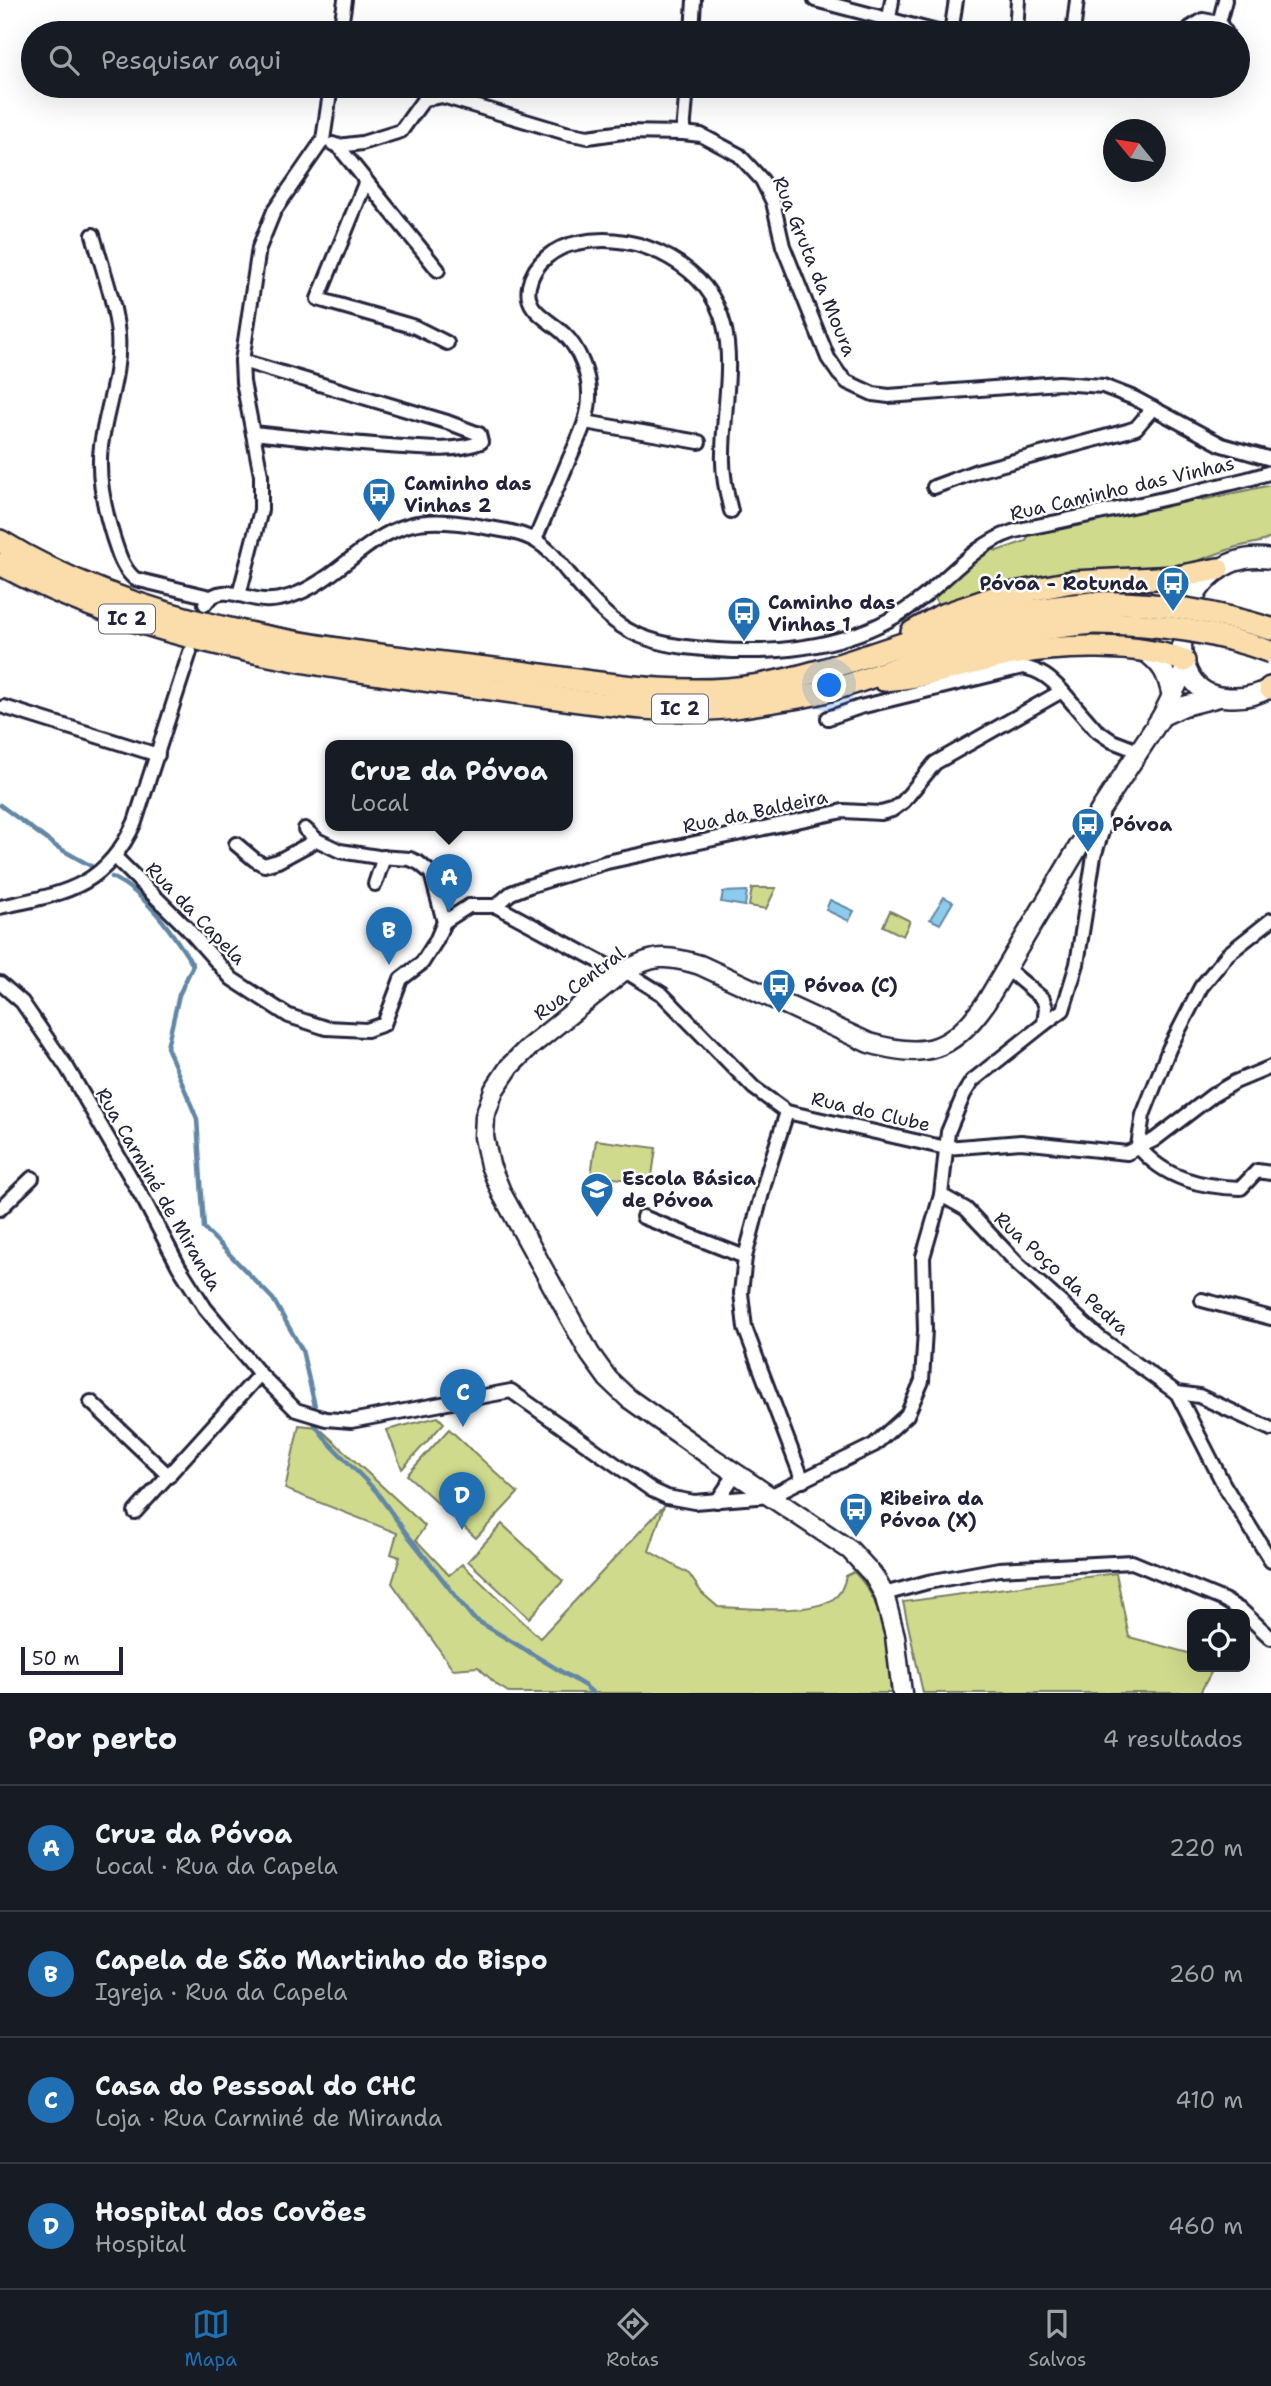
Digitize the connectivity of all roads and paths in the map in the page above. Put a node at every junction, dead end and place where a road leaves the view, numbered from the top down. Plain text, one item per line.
1 (345, 0) edge
2 (695, 0) edge
3 (815, 0) edge
4 (892, 0) edge
5 (956, 0) edge
6 (1018, 0) edge
7 (1077, 0) edge
8 (1225, 0) edge
9 (829, 1) edge
10 (889, 19) junction
11 (342, 21) edge
12 (693, 21) edge
13 (896, 21) edge
14 (953, 21) edge
15 (1017, 21) edge
16 (1074, 21) edge
17 (1223, 21) edge
18 (329, 98) edge
19 (430, 98) edge
20 (449, 98) edge
21 (686, 98) edge
22 (683, 133) junction
23 (323, 140) junction
24 (338, 146) junction
25 (366, 181) junction
26 (93, 235) dead end
27 (438, 270) dead end
28 (447, 343) dead end
29 (242, 361) junction
30 (1153, 408) junction
31 (586, 422) junction
32 (253, 433) junction
33 (699, 442) dead end
34 (1271, 459) edge
35 (1271, 472) edge
36 (934, 487) dead end
37 (731, 511) dead end
38 (535, 540) junction
39 (0, 541) edge
40 (1266, 555) edge
41 (0, 564) edge
42 (1219, 569) junction
43 (239, 595) junction
44 (1093, 613) junction
45 (1271, 629) edge
46 (1143, 650) junction
47 (190, 652) dead end
48 (877, 652) junction
49 (1271, 652) edge
50 (1185, 664) junction
51 (851, 682) junction
52 (1271, 688) edge
53 (1062, 691) junction
54 (1219, 697) junction
55 (1172, 698) junction
56 (4, 707) dead end
57 (1162, 716) junction
58 (828, 718) dead end
59 (1138, 751) junction
60 (158, 755) junction
61 (1101, 809) junction
62 (305, 828) dead end
63 (317, 840) junction
64 (236, 844) dead end
65 (384, 857) junction
66 (115, 858) junction
67 (375, 884) dead end
68 (438, 904) junction
69 (469, 906) junction
70 (496, 906) junction
71 (0, 907) edge
72 (1271, 920) edge
73 (444, 922) junction
74 (1006, 968) junction
75 (623, 972) junction
76 (0, 983) edge
77 (1044, 1024) junction
78 (1271, 1067) edge
79 (787, 1112) junction
80 (1139, 1146) junction
81 (946, 1148) junction
82 (1271, 1173) edge
83 (32, 1178) dead end
84 (941, 1195) junction
85 (0, 1209) edge
86 (643, 1217) dead end
87 (745, 1257) junction
88 (1202, 1300) dead end
89 (1271, 1318) edge
90 (260, 1374) junction
91 (1177, 1392) junction
92 (91, 1402) dead end
93 (1271, 1429) edge
94 (736, 1473) junction
95 (169, 1476) junction
96 (803, 1482) junction
97 (770, 1496) junction
98 (718, 1501) junction
99 (135, 1512) dead end
100 (1271, 1561) edge
101 (884, 1594) junction
102 (1271, 1638) edge
103 (901, 1693) edge

1 - 11 street
2 - 12 street
3 - 9 street
4 - 10 street
5 - 14 street
6 - 15 street
7 - 16 street
8 - 17 street
9 - 10 street
10 - 13 street
18 - 23 street
19 - 24 street, Rua Gruta da Moura
20 - 22 street, Rua Gruta da Moura
21 - 22 street
22 - 30 street, Rua Gruta da Moura
23 - 24 street
23 - 29 street
24 - 25 street
25 - 27 street
25 - 28 street
26 - 43 street, Rua Caminho das Vinhas
29 - 32 street
29 - 32 street
30 - 34 street, Rua Gruta da Moura
30 - 36 street
31 - 33 street
31 - 37 street
31 - 38 street
32 - 43 street
35 - 38 street, Rua Caminho das Vinhas
38 - 43 street, Rua Caminho das Vinhas
39 - 48 highway, IC 2
40 - 42 street
41 - 51 highway, IC 2
42 - 48 highway
42 - 50 street
44 - 45 highway, IC 2, bridge
44 - 48 highway, IC 2
44 - 49 highway, IC 2, bridge
44 - 51 highway, IC 2
46 - 50 highway
46 - 51 highway
46 - 55 street
47 - 60 street
50 - 54 street
50 - 55 street, Rua Central
52 - 54 street
53 - 58 street
53 - 59 street
53 - 70 street, Rua da Baldeira
54 - 57 street
55 - 57 street, Rua Central
56 - 60 street
57 - 59 street, Rua Central
59 - 61 street, Rua Central
60 - 66 street
61 - 74 street, Rua Central
61 - 77 street, Rua Carminé de Miranda
62 - 63 street
63 - 64 street
63 - 65 street
65 - 67 street
65 - 68 street
66 - 71 street
66 - 73 street, Rua da Capela
68 - 69 street
68 - 73 street
69 - 70 street
69 - 73 street
70 - 75 street
72 - 80 street
74 - 75 street, Rua Central
74 - 77 street
75 - 79 street
75 - 94 street, Rua Central
76 - 90 street, Rua Carminé de Miranda
77 - 81 street, Rua Carminé de Miranda
78 - 80 street
79 - 81 street, Rua do Clube
79 - 87 street
80 - 81 street, Rua do Clube
80 - 82 street
81 - 84 street, Rua Carminé de Miranda
83 - 85 street
84 - 91 street, Rua Poço da Pedra
84 - 96 street, Rua Carminé de Miranda
86 - 87 street
87 - 96 street
88 - 89 street
90 - 95 street
90 - 98 street, Rua Carminé de Miranda
91 - 93 street, Rua Poço da Pedra
91 - 100 street
92 - 95 street
94 - 97 street, Rua Central
94 - 98 street
95 - 99 street
96 - 97 street, Rua Carminé de Miranda
97 - 98 street, Rua Carminé de Miranda
97 - 101 street, Rua Central
101 - 102 street
101 - 103 street

